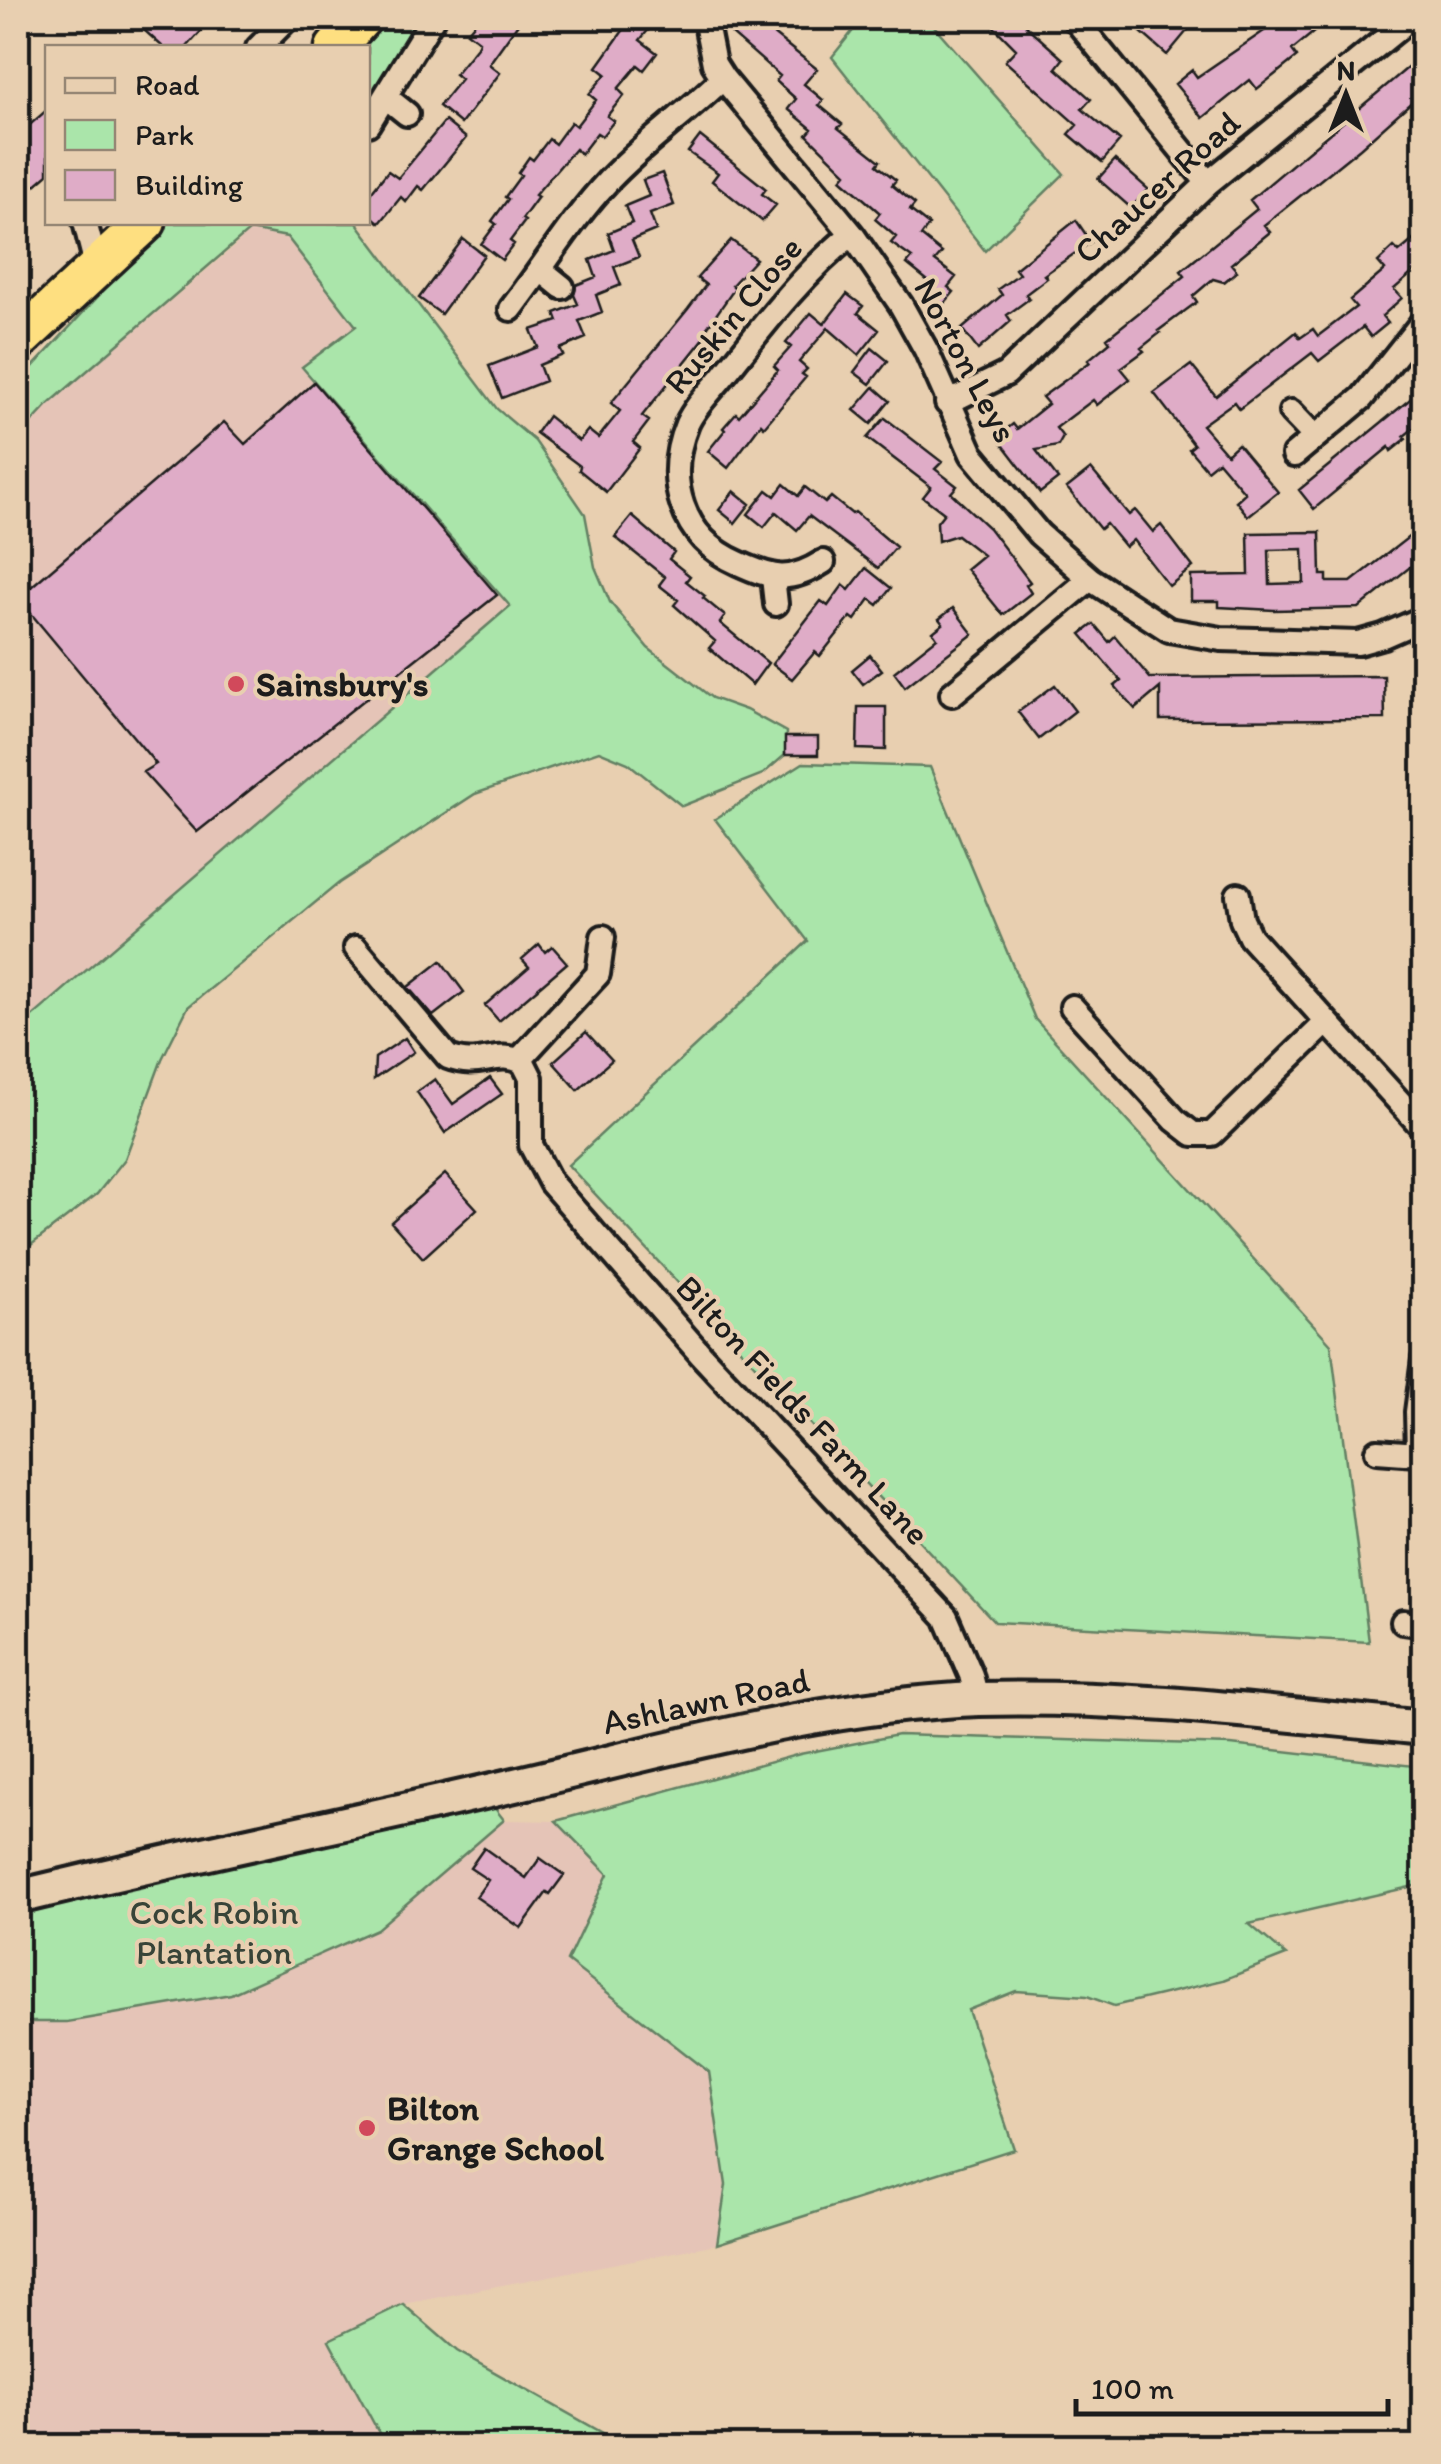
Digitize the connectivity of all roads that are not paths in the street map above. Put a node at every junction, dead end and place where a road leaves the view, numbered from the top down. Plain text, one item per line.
1 (288, 18) edge
2 (362, 18) edge
3 (434, 18) edge
4 (705, 18) edge
5 (1074, 18) edge
6 (1411, 18) edge
7 (261, 45) edge
8 (338, 45) edge
9 (723, 78) junction
10 (386, 98) junction
11 (406, 114) dead end
12 (370, 121) edge
13 (1208, 183) junction
14 (87, 225) edge
15 (143, 225) edge
16 (852, 234) junction
17 (97, 269) junction
18 (541, 270) junction
19 (562, 287) dead end
20 (511, 309) dead end
21 (1424, 320) edge
22 (18, 341) edge
23 (947, 403) junction
24 (1291, 412) dead end
25 (1315, 437) junction
26 (1294, 455) dead end
27 (823, 562) dead end
28 (773, 577) junction
29 (1090, 579) junction
30 (776, 604) dead end
31 (1424, 618) edge
32 (952, 694) dead end
33 (1238, 894) dead end
34 (603, 937) dead end
35 (356, 948) dead end
36 (1072, 1008) dead end
37 (1327, 1022) junction
38 (519, 1060) junction
39 (1422, 1125) edge
40 (1424, 1359) edge
41 (1377, 1452) dead end
42 (1421, 1454) edge
43 (976, 1700) junction
44 (1424, 1728) edge
45 (18, 1897) edge

1 - 7 street
2 - 8 highway
3 - 10 street
4 - 9 street, Norton Leys
5 - 13 street
6 - 13 street, Chaucer Road
9 - 16 street, Norton Leys
9 - 18 street
10 - 11 street
10 - 12 street
13 - 23 street, Chaucer Road
14 - 17 street
15 - 17 highway
16 - 23 street, Norton Leys
16 - 28 street, Ruskin Close
17 - 22 highway
18 - 19 street
18 - 20 street
21 - 25 street
23 - 29 street, Norton Leys
24 - 25 street
25 - 26 street
27 - 28 street
28 - 30 street
29 - 31 street, Norton Leys
29 - 32 street
33 - 37 street
34 - 38 street
35 - 38 street
36 - 37 street
37 - 39 street
38 - 43 street, Bilton Fields Farm Lane
40 - 42 street
41 - 42 street
43 - 44 main road, Ashlawn Road
43 - 45 main road, Ashlawn Road

